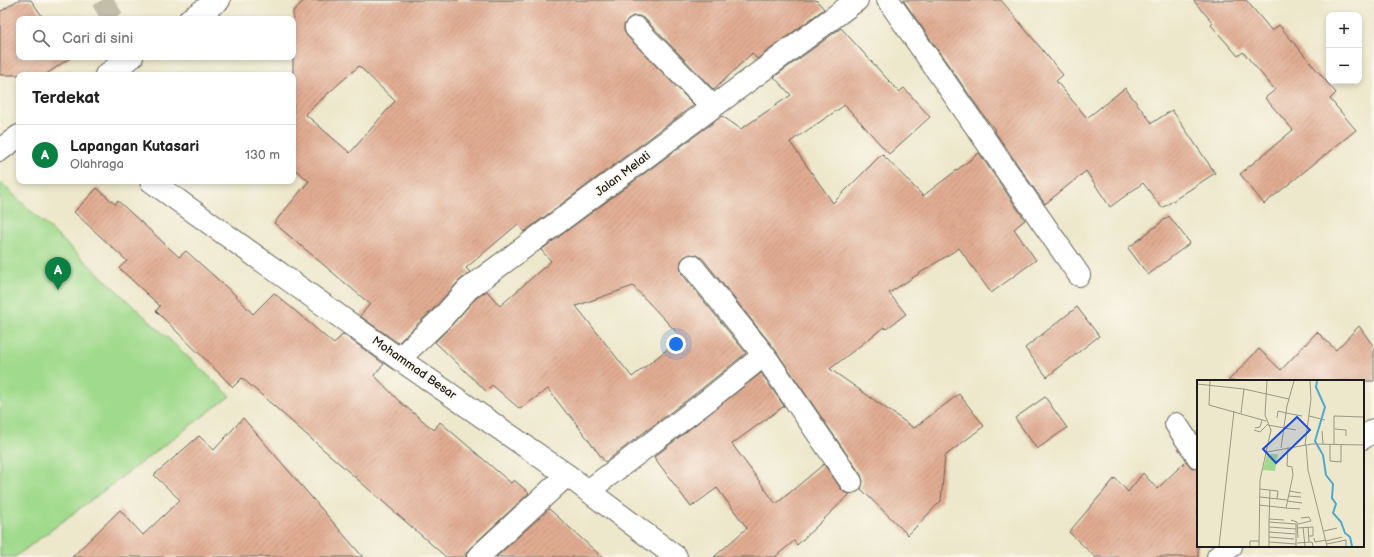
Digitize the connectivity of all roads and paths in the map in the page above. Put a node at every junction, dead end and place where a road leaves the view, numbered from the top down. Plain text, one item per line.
1 (219, 0) edge
2 (857, 0) edge
3 (888, 0) edge
4 (195, 16) edge
5 (636, 28) dead end
6 (128, 60) edge
7 (132, 60) edge
8 (110, 72) edge
9 (128, 72) edge
10 (713, 107) junction
11 (16, 138) edge
12 (0, 150) edge
13 (16, 152) edge
14 (155, 184) edge
15 (692, 266) dead end
16 (1079, 275) dead end
17 (764, 355) junction
18 (399, 359) junction
19 (1176, 424) dead end
20 (1374, 430) edge
21 (1364, 437) edge
22 (1197, 456) edge
23 (567, 475) junction
24 (851, 482) dead end
25 (588, 491) junction
26 (1231, 547) edge
27 (478, 557) edge
28 (676, 557) edge
29 (1218, 557) edge

1 - 4 street
2 - 10 street, Jalan Melati
3 - 16 street
5 - 10 street
6 - 8 street
7 - 9 street
10 - 18 street, Jalan Melati
11 - 12 street
12 - 13 street
14 - 18 street, Mohammad Besar
15 - 17 street
17 - 24 street
17 - 25 street
18 - 23 street, Mohammad Besar
19 - 22 street
20 - 21 street
23 - 25 street, Mohammad Besar
23 - 27 street
25 - 28 street, Mohammad Besar
26 - 29 street

